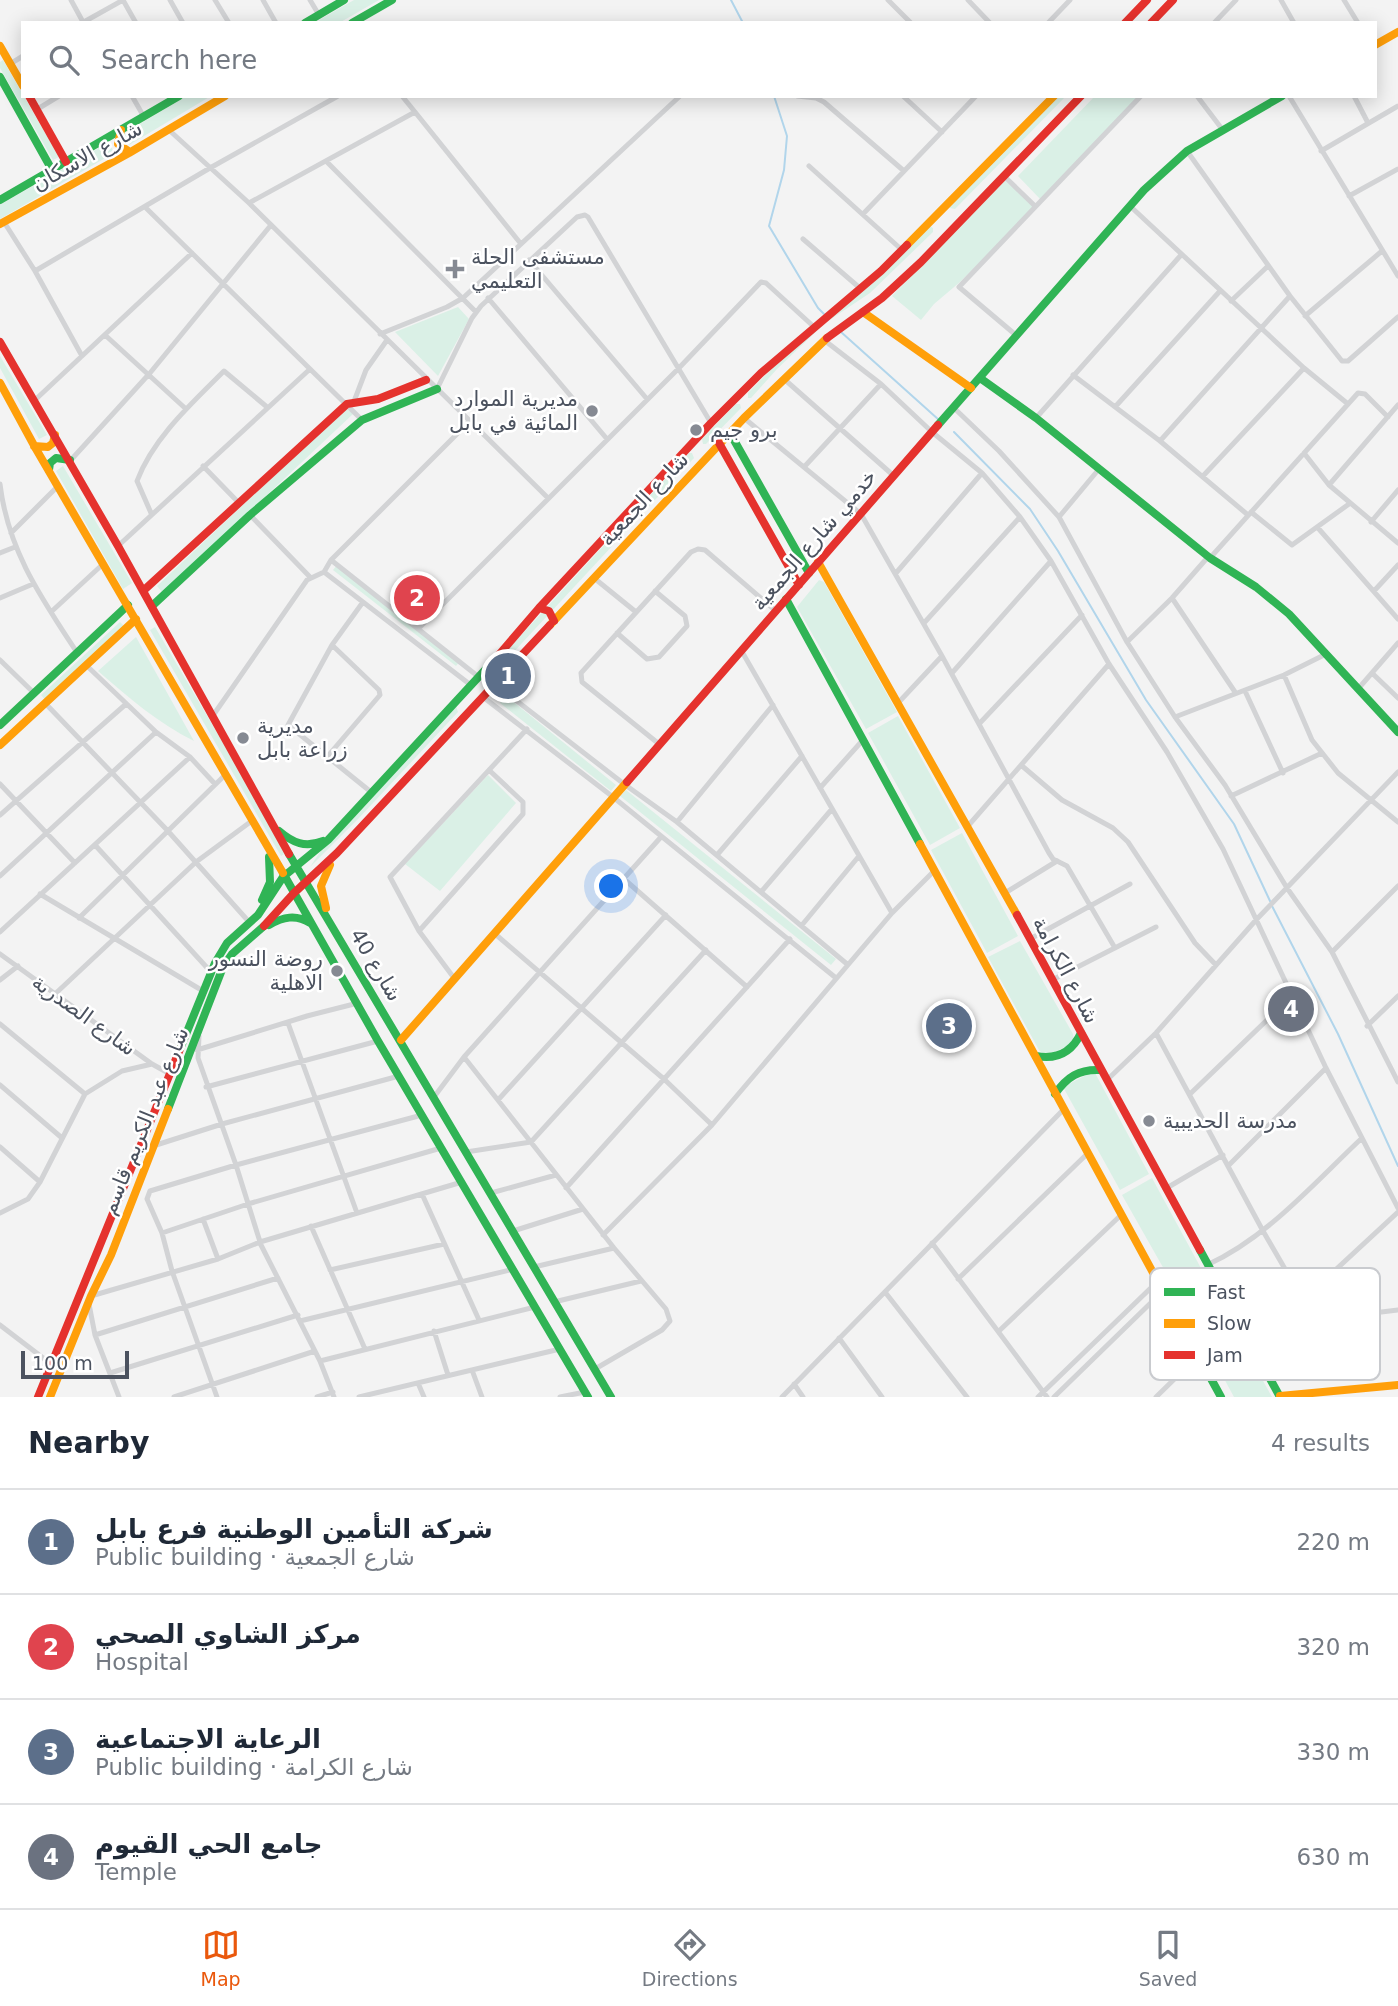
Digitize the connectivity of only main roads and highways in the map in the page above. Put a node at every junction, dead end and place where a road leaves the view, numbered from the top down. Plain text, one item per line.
1 (344, 0) edge
2 (392, 0) edge
3 (1147, 0) edge
4 (1173, 0) edge
5 (308, 21) edge
6 (355, 21) edge
7 (1127, 21) edge
8 (1153, 21) edge
9 (1398, 32) edge
10 (1377, 44) edge
11 (1, 50) edge
12 (0, 77) edge
13 (21, 83) edge
14 (30, 98) edge
15 (175, 98) edge
16 (222, 98) edge
17 (1052, 98) edge
18 (1079, 98) edge
19 (1278, 98) edge
20 (121, 130) junction
21 (130, 152) junction
22 (66, 162) junction
23 (52, 170) junction
24 (0, 200) edge
25 (946, 206) junction
26 (962, 221) junction
27 (2, 223) edge
28 (928, 224) junction
29 (942, 241) junction
30 (863, 312) junction
31 (0, 342) edge
32 (980, 378) junction
33 (426, 380) road end
34 (0, 383) edge
35 (971, 388) junction
36 (437, 389) road end
37 (730, 433) junction
38 (55, 435) junction
39 (719, 443) junction
40 (34, 446) junction
41 (736, 446) junction
42 (724, 454) junction
43 (70, 460) junction
44 (48, 470) junction
45 (818, 562) junction
46 (809, 573) junction
47 (565, 580) junction
48 (799, 585) junction
49 (143, 591) junction
50 (580, 594) junction
51 (786, 599) junction
52 (128, 605) junction
53 (152, 606) junction
54 (539, 608) junction
55 (136, 619) junction
56 (554, 621) junction
57 (499, 654) junction
58 (513, 664) junction
59 (491, 665) junction
60 (504, 674) junction
61 (196, 687) junction
62 (32, 696) junction
63 (181, 696) junction
64 (42, 706) junction
65 (0, 725) edge
66 (1398, 732) edge
67 (0, 745) edge
68 (268, 819) junction
69 (259, 833) junction
70 (328, 840) junction
71 (337, 853) junction
72 (297, 866) junction
73 (284, 877) junction
74 (307, 882) junction
75 (294, 893) junction
76 (258, 915) junction
77 (329, 920) junction
78 (264, 926) junction
79 (318, 933) junction
80 (1081, 1033) junction
81 (401, 1040) junction
82 (1036, 1056) junction
83 (1100, 1070) junction
84 (1055, 1094) junction
85 (533, 1266) junction
86 (1151, 1268) edge
87 (1209, 1268) edge
88 (515, 1271) junction
89 (545, 1285) junction
90 (528, 1293) junction
91 (1211, 1380) edge
92 (1270, 1380) edge
93 (1398, 1385) edge
94 (586, 1394) edge
95 (37, 1397) edge
96 (50, 1397) edge
97 (611, 1397) edge
98 (1221, 1397) edge
99 (1280, 1397) edge

1 - 5 main road
2 - 6 main road
3 - 7 main road
4 - 8 main road
9 - 10 main road
11 - 13 main road
12 - 23 main road
14 - 22 main road
15 - 20 main road, شارع الاسكان
16 - 21 main road, شارع الاسكان
17 - 25 main road, شارع الجمعية
18 - 26 main road, شارع الجمعية
19 - 32 main road, خدمي شارع الجمعية
20 - 21 main road
20 - 22 main road, شارع الاسكان
21 - 27 main road, شارع الاسكان
22 - 23 main road, شارع الاسكان
23 - 24 main road, شارع الاسكان
25 - 26 main road
25 - 28 main road, شارع الجمعية
26 - 29 main road, شارع الجمعية
28 - 29 main road
28 - 47 main road, شارع الجمعية
29 - 30 main road, شارع الجمعية
30 - 35 main road
30 - 37 main road, شارع الجمعية
31 - 38 main road, شارع 40
32 - 35 main road, خدمي شارع الجمعية
32 - 66 main road
33 - 49 main road
34 - 40 main road, شارع 40
35 - 45 main road, خدمي شارع الجمعية
36 - 53 main road
37 - 39 main road, شارع الجمعية
37 - 41 main road
38 - 40 main road
38 - 43 main road, شارع 40
39 - 42 main road
39 - 50 main road, شارع الجمعية
40 - 44 main road, شارع 40
41 - 42 main road
41 - 46 main road
42 - 48 main road
43 - 44 main road
43 - 49 main road, شارع 40
44 - 52 main road, شارع 40
45 - 46 main road, خدمي شارع الجمعية
45 - 80 main road, شارع الكرامة
46 - 48 main road, خدمي شارع الجمعية
47 - 50 main road
47 - 54 main road, شارع الجمعية
48 - 51 main road, خدمي شارع الجمعية
49 - 53 main road, شارع 40
50 - 56 main road, شارع الجمعية
51 - 81 main road, خدمي شارع الجمعية
51 - 82 main road
52 - 55 main road, شارع 40
52 - 62 main road
53 - 61 main road, شارع 40
54 - 56 main road
54 - 57 main road, شارع الجمعية
55 - 63 main road, شارع 40
55 - 64 main road
56 - 58 main road, شارع الجمعية
57 - 58 main road
57 - 59 main road, شارع الجمعية
58 - 60 main road, شارع الجمعية
59 - 60 main road
59 - 70 main road, شارع الجمعية
60 - 71 main road, شارع الجمعية
61 - 63 main road
61 - 68 main road, شارع 40
62 - 64 main road
62 - 65 main road
63 - 69 main road, شارع 40
64 - 67 main road
68 - 70 main road
68 - 72 main road, شارع 40
69 - 73 main road, شارع 40
69 - 76 main road
70 - 72 main road, شارع الجمعية
71 - 74 main road, شارع الجمعية
71 - 77 main road
72 - 73 main road, شارع الجمعية
72 - 74 main road, شارع 40
73 - 75 main road, شارع 40
73 - 76 main road, شارع عبد الكريم قاسم
74 - 75 main road, شارع عبد الكريم قاسم
74 - 77 main road, شارع 40
75 - 78 main road, شارع عبد الكريم قاسم
75 - 79 main road, شارع 40
76 - 95 main road, شارع عبد الكريم قاسم
77 - 81 main road, شارع 40
78 - 79 main road
78 - 96 main road, شارع عبد الكريم قاسم
79 - 88 main road, شارع 40
80 - 82 main road
80 - 83 main road, شارع الكرامة
81 - 85 main road, شارع 40
82 - 84 main road
83 - 84 main road
83 - 87 main road, شارع الكرامة
84 - 86 main road
85 - 88 main road
85 - 89 main road, شارع 40
88 - 90 main road, شارع 40
89 - 90 main road
89 - 97 main road, شارع 40
90 - 94 main road, شارع 40
91 - 98 main road
92 - 99 main road, شارع الكرامة
93 - 99 main road

